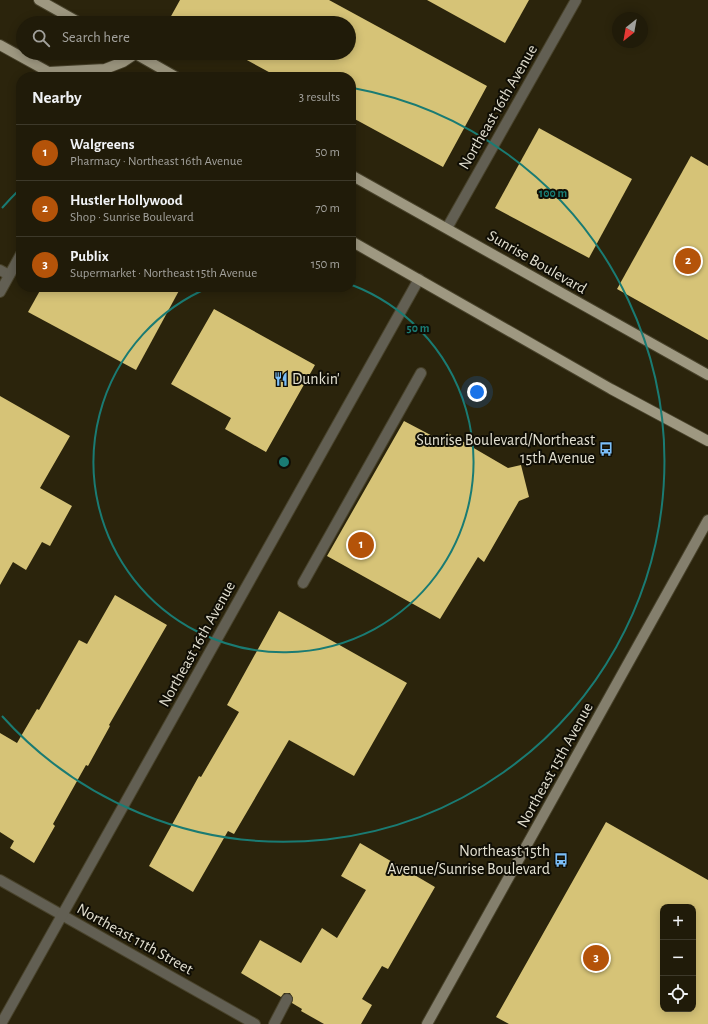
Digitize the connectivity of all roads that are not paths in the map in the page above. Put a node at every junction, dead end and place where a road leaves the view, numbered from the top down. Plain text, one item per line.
1 (39, 0) edge
2 (576, 0) edge
3 (68, 16) edge
4 (0, 45) edge
5 (16, 54) edge
6 (26, 60) edge
7 (125, 60) edge
8 (146, 60) edge
9 (48, 72) edge
10 (79, 72) edge
11 (167, 72) edge
12 (356, 178) edge
13 (447, 228) junction
14 (356, 245) edge
15 (16, 263) edge
16 (0, 270) edge
17 (9, 275) junction
18 (419, 280) junction
19 (0, 292) edge
20 (421, 373) dead end
21 (708, 375) edge
22 (708, 442) edge
23 (708, 520) edge
24 (303, 583) dead end
25 (0, 880) edge
26 (62, 915) junction
27 (287, 999) dead end
28 (1, 1024) edge
29 (255, 1024) edge
30 (274, 1024) edge
31 (427, 1024) edge

1 - 3 main road
2 - 13 street, Northeast 16th Avenue
4 - 5 main road
6 - 9 main road
7 - 10 main road
8 - 11 main road
12 - 13 main road, Sunrise Boulevard
13 - 21 main road, Sunrise Boulevard
14 - 18 main road
15 - 17 street
16 - 17 street
17 - 19 street
18 - 22 main road
18 - 26 street, Northeast 16th Avenue
20 - 24 street
23 - 31 street, Northeast 15th Avenue
25 - 26 street, Northeast 11th Street
26 - 28 street, Northeast 16th Avenue
26 - 29 street, Northeast 11th Street
27 - 30 street

